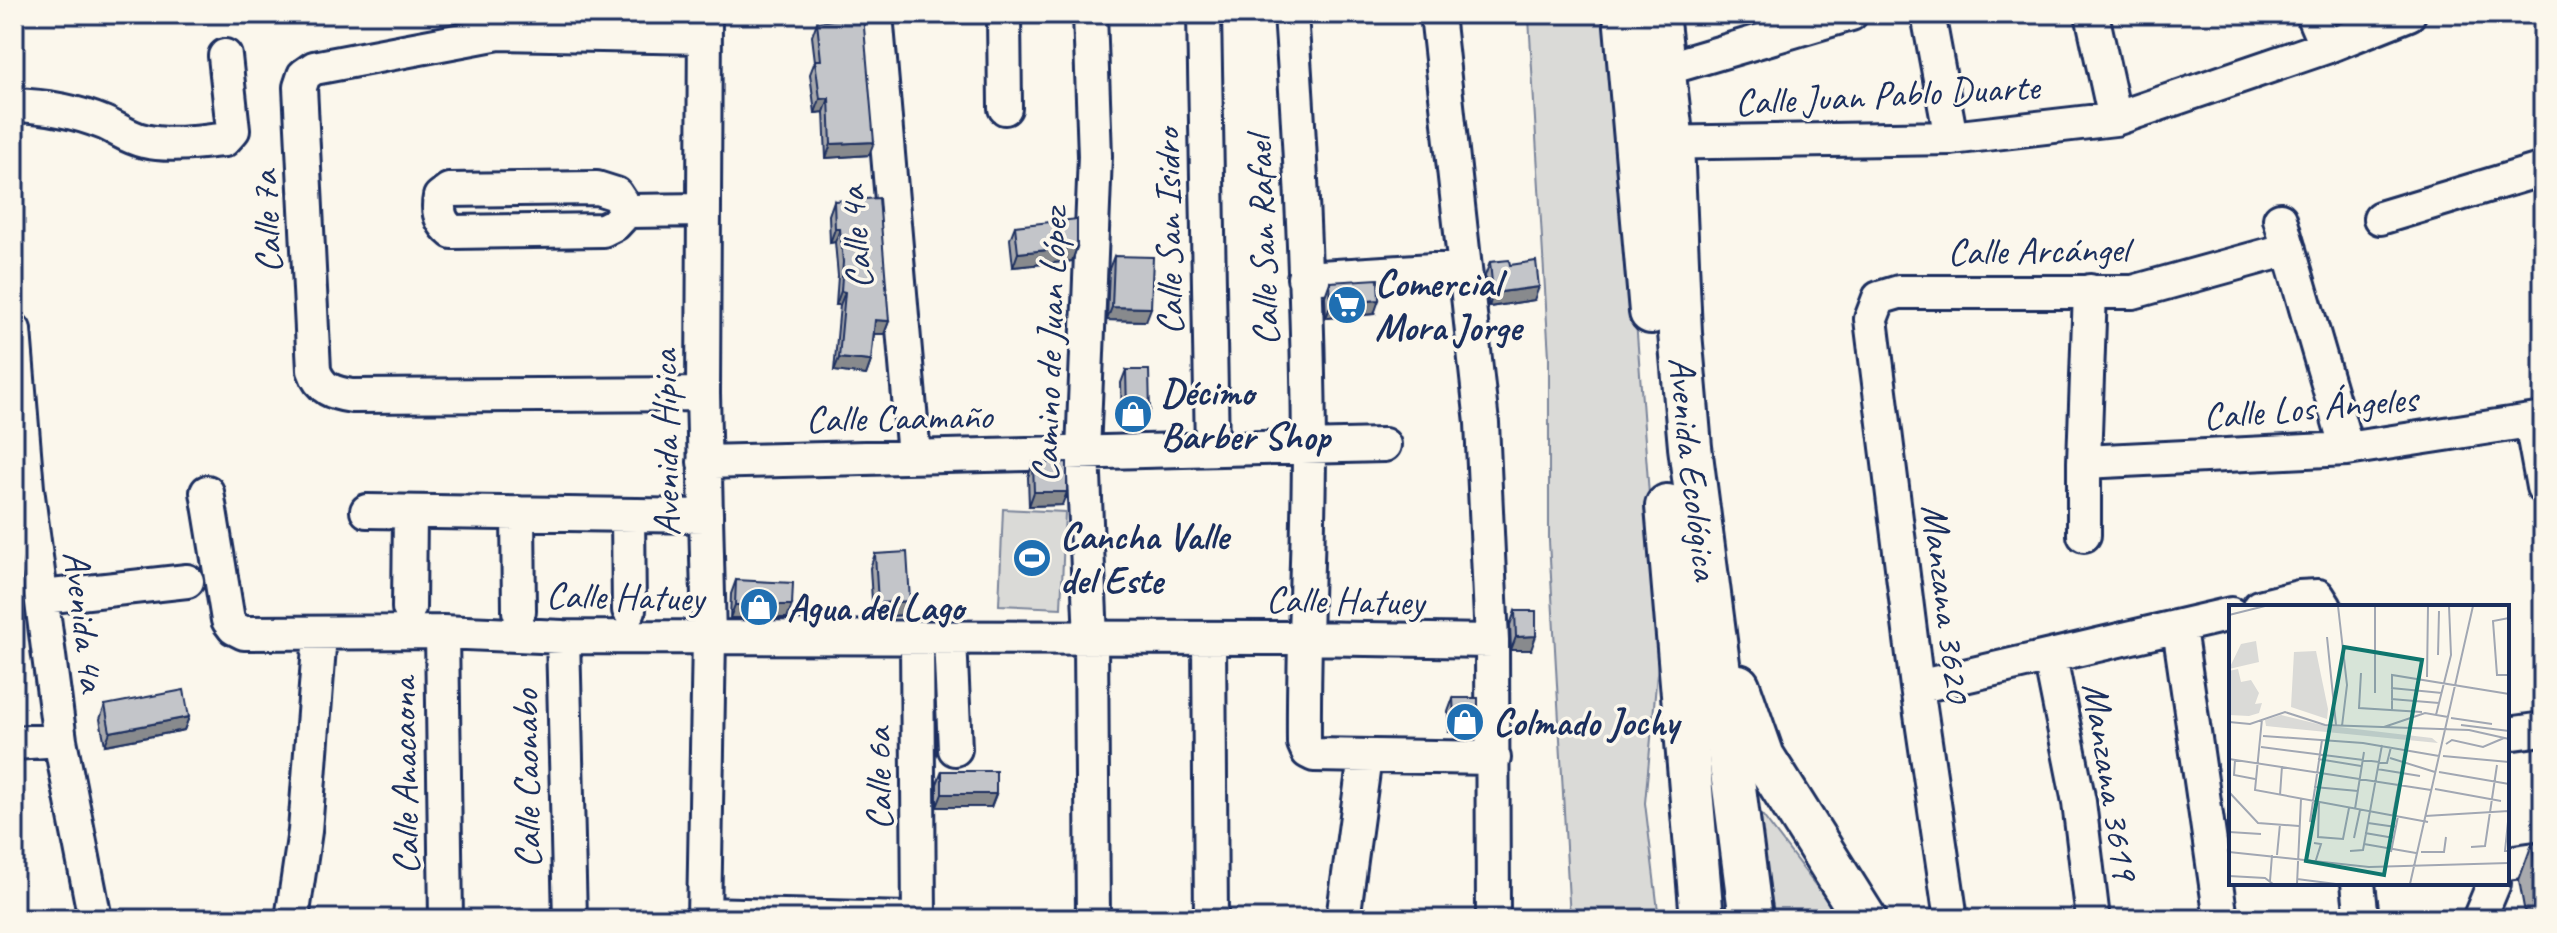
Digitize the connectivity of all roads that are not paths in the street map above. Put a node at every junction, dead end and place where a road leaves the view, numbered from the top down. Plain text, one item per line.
1 (876, 14) edge
2 (1004, 14) edge
3 (1090, 14) edge
4 (1204, 14) edge
5 (1291, 14) edge
6 (1437, 14) edge
7 (1625, 14) edge
8 (1657, 14) edge
9 (1851, 14) edge
10 (1928, 14) edge
11 (2092, 14) edge
12 (2312, 14) edge
13 (2409, 14) edge
14 (705, 26) edge
15 (2326, 47) junction
16 (225, 56) dead end
17 (1648, 70) junction
18 (14, 105) edge
19 (1005, 108) dead end
20 (2115, 119) junction
21 (1951, 138) junction
22 (1655, 143) junction
23 (2543, 169) edge
24 (704, 210) junction
25 (627, 211) junction
26 (2380, 218) dead end
27 (1465, 268) junction
28 (1304, 278) junction
29 (2090, 291) junction
30 (1879, 298) joint
31 (14, 330) edge
32 (703, 394) junction
33 (2537, 421) edge
34 (1384, 445) dead end
35 (1309, 446) junction
36 (1212, 448) junction
37 (2347, 449) junction
38 (1083, 452) junction
39 (914, 456) junction
40 (704, 462) junction
41 (2084, 462) junction
42 (2543, 487) edge
43 (21, 489) edge
44 (207, 492) dead end
45 (367, 511) dead end
46 (410, 512) junction
47 (518, 513) junction
48 (628, 515) junction
49 (705, 516) junction
50 (2084, 535) dead end
51 (187, 581) dead end
52 (43, 597) junction
53 (2267, 605) edge
54 (2324, 605) edge
55 (409, 608) dead end
56 (629, 610) dead end
57 (519, 611) dead end
58 (2229, 615) edge
59 (2179, 628) junction
60 (1712, 629) junction
61 (442, 632) junction
62 (320, 634) junction
63 (563, 637) junction
64 (709, 637) junction
65 (1209, 638) junction
66 (1303, 638) junction
67 (917, 639) junction
68 (950, 639) junction
69 (1091, 639) junction
70 (1492, 641) junction
71 (2050, 657) junction
72 (1917, 687) junction
73 (1686, 720) junction
74 (2543, 729) edge
75 (2509, 734) edge
76 (60, 740) junction
77 (14, 743) edge
78 (955, 749) dead end
79 (1365, 757) junction
80 (1494, 758) junction
81 (2543, 858) edge
82 (2509, 863) edge
83 (2358, 885) edge
84 (2493, 885) edge
85 (704, 917) edge
86 (95, 919) edge
87 (292, 919) edge
88 (446, 919) edge
89 (570, 919) edge
90 (909, 919) edge
91 (919, 919) edge
92 (1093, 919) edge
93 (1211, 919) edge
94 (1343, 919) edge
95 (1493, 919) edge
96 (1674, 919) edge
97 (1702, 919) edge
98 (1751, 919) edge
99 (1865, 919) edge
100 (1951, 919) edge
101 (2093, 919) edge
102 (2221, 919) edge
103 (2362, 919) edge
104 (2479, 919) edge

1 - 39 street, Calle 4a
2 - 19 street
3 - 38 street, Camino de Juan López
4 - 36 street, Calle San Isidro
5 - 28 street, Calle San Rafael
6 - 27 street
7 - 17 main road, Avenida Ecológica
8 - 17 main road, Avenida Ecológica
9 - 17 street
10 - 21 street
11 - 20 street
12 - 15 street
13 - 15 street, Calle Juan Pablo Duarte
14 - 24 street, Avenida Hípica
14 - 32 street, Calle 7a
15 - 20 street, Calle Juan Pablo Duarte
16 - 18 street
17 - 22 main road, Avenida Ecológica
20 - 21 street, Calle Juan Pablo Duarte
21 - 22 street, Calle Juan Pablo Duarte
22 - 60 main road, Avenida Ecológica
22 - 73 main road, Avenida Ecológica
23 - 26 street
24 - 25 street
24 - 32 street, Avenida Hípica
25 - 25 street
27 - 28 street
27 - 70 street
28 - 35 street, Calle San Rafael
29 - 30 street, Calle Arcángel
29 - 37 street, Calle Arcángel
29 - 41 street
30 - 72 street, Manzana 3620
31 - 43 street, Avenida 4a
32 - 40 street, Avenida Hípica
33 - 37 street, Calle Los Ángeles
33 - 42 street
34 - 35 street, Calle Caamaño
35 - 36 street, Calle Caamaño
35 - 66 street, Calle San Rafael
36 - 38 street, Calle Caamaño
37 - 41 street, Calle Los Ángeles
38 - 39 street, Calle Caamaño
38 - 69 street, Camino de Juan López
39 - 40 street, Calle Caamaño
40 - 49 street, Avenida Hípica
41 - 50 street
43 - 52 street, Avenida 4a
44 - 62 street, Calle Hatuey
45 - 46 street
46 - 47 street
46 - 55 street
47 - 48 street
47 - 57 street
48 - 49 street
48 - 56 street
49 - 64 street, Avenida Hípica
51 - 52 street
52 - 76 street, Avenida 4a
53 - 54 street
58 - 59 street
59 - 71 street
59 - 102 street
60 - 98 main road, Avenida Ecológica
60 - 99 main road
61 - 62 street, Calle Hatuey
61 - 63 street, Calle Hatuey
61 - 88 street, Calle Anacaona
62 - 87 street
63 - 64 street, Calle Hatuey
63 - 89 street, Calle Caonabo
64 - 67 street, Calle Hatuey
64 - 85 street, Avenida Hípica
65 - 66 street, Calle Hatuey
65 - 69 street, Calle Hatuey
65 - 93 street
66 - 70 street, Calle Hatuey
66 - 79 street, Calle San Rafael
67 - 68 street, Calle Hatuey
67 - 91 street, Calle 6a
68 - 69 street, Calle Hatuey
68 - 78 street
69 - 92 street, Camino de Juan López
70 - 80 street
71 - 72 street
71 - 101 street, Manzana 3619
72 - 100 street, Manzana 3620
73 - 96 main road
73 - 97 main road, Avenida Ecológica
74 - 75 street
76 - 77 street
76 - 86 street, Avenida 4a
79 - 80 street
79 - 94 street
80 - 95 street
81 - 82 street
83 - 103 street
84 - 104 street
85 - 90 street

